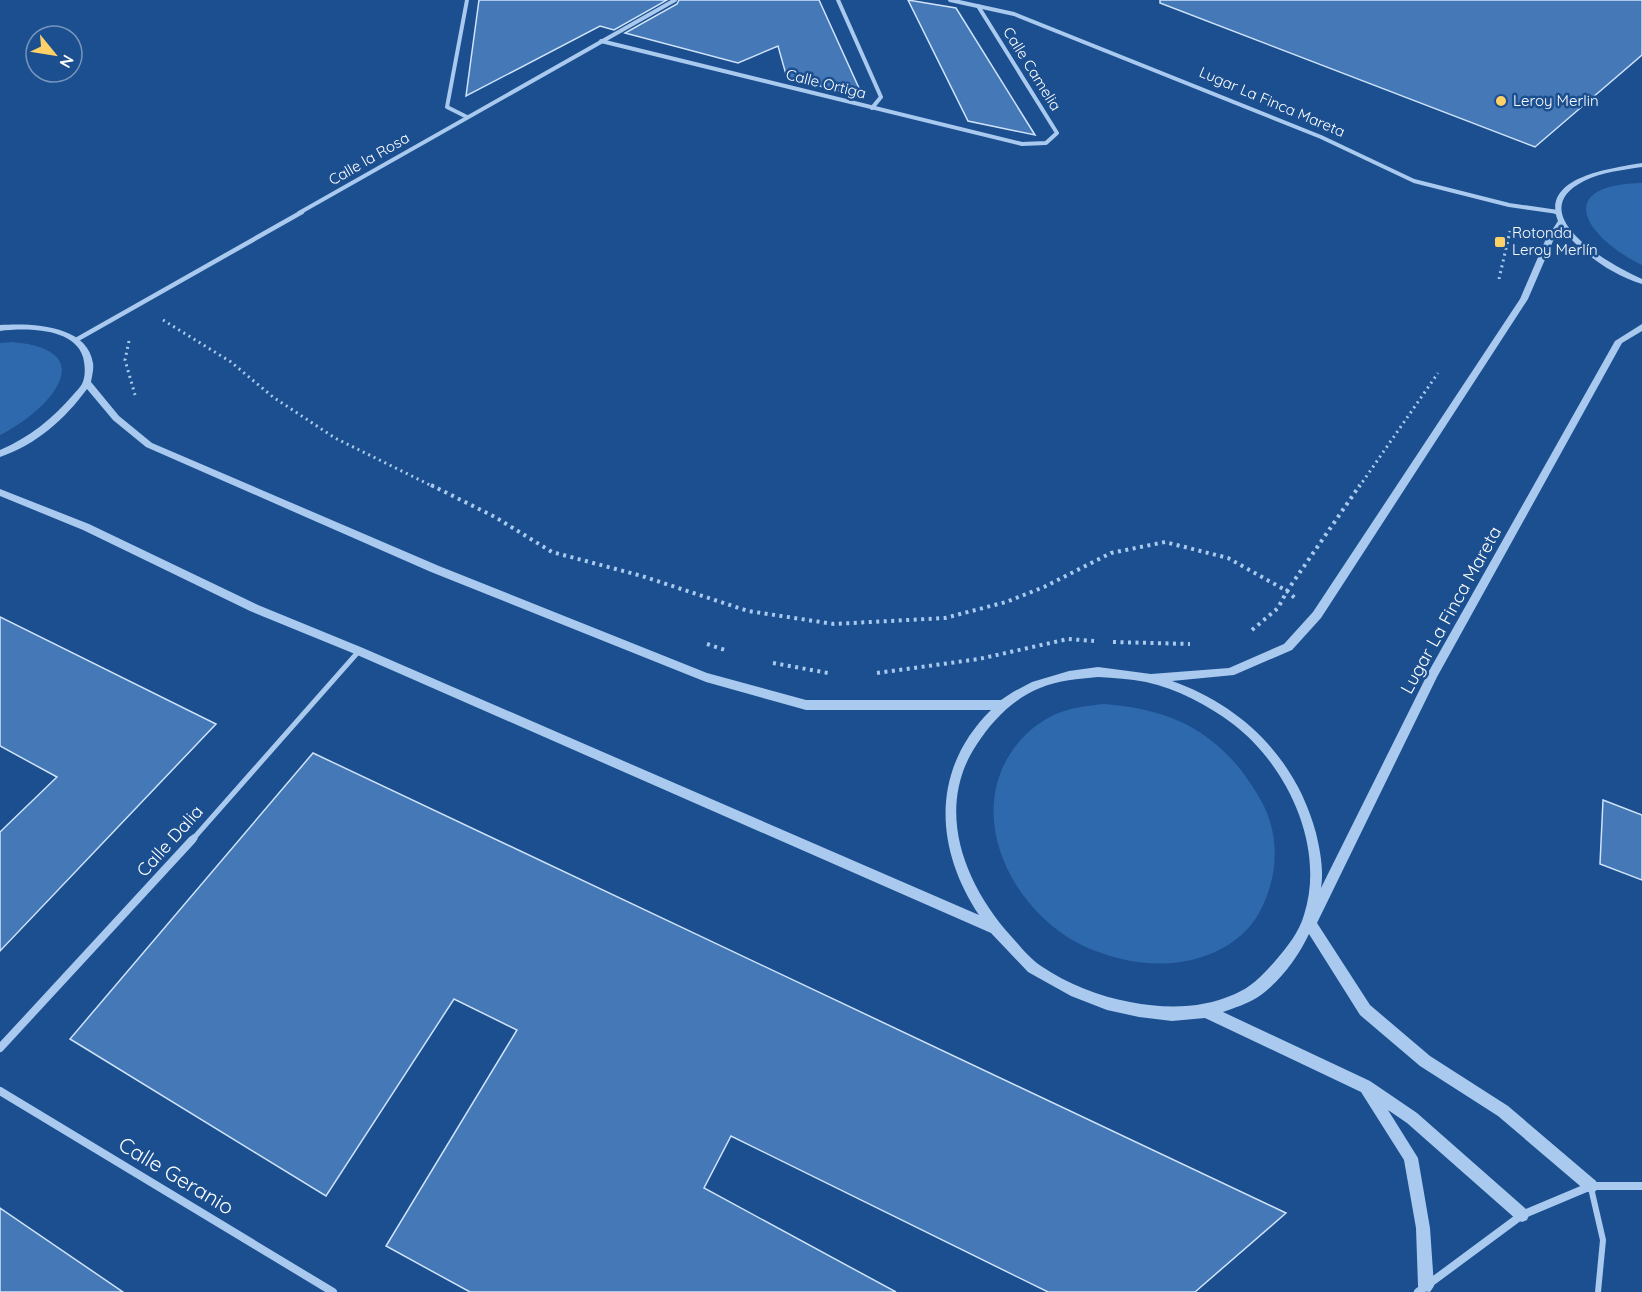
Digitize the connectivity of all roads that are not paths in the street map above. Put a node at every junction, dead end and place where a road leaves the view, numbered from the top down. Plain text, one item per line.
1 (467, 0) edge
2 (675, 0) edge
3 (838, 0) edge
4 (950, 0) edge
5 (978, 6) junction
6 (601, 41) junction
7 (872, 108) junction
8 (466, 117) junction
9 (1046, 143) joint
10 (1642, 165) edge
11 (1642, 173) edge
12 (1598, 174) junction
13 (1559, 217) junction
14 (1642, 282) edge
15 (1642, 327) edge
16 (0, 328) edge
17 (76, 340) junction
18 (87, 383) junction
19 (0, 454) edge
20 (0, 492) edge
21 (360, 651) junction
22 (1149, 678) junction
23 (1001, 705) junction
24 (192, 840) joint
25 (1310, 924) junction
26 (992, 927) junction
27 (1205, 1011) junction
28 (0, 1048) edge
29 (1365, 1086) junction
30 (0, 1091) edge
31 (1591, 1186) junction
32 (1642, 1186) edge
33 (1522, 1215) junction
34 (1422, 1289) edge
35 (333, 1292) edge
36 (1598, 1292) edge

1 - 8 street
2 - 6 street, Calle la Rosa
3 - 7 street
4 - 5 street, Lugar La Finca Mareta
5 - 9 street, Calle Camelia
5 - 13 street, Lugar La Finca Mareta
6 - 7 street, Calle Ortiga
6 - 8 street, Calle la Rosa
7 - 9 street, Calle Ortiga
8 - 17 street, Calle la Rosa
10 - 12 street
11 - 12 street
12 - 13 street
13 - 14 street
13 - 22 street
15 - 25 street, Lugar La Finca Mareta
16 - 17 street
17 - 18 street
18 - 19 street
18 - 23 street
20 - 21 street
21 - 24 street, Calle Dalia
21 - 26 street
22 - 23 street
22 - 25 street
23 - 26 street
24 - 28 street, Calle Dalia
25 - 27 street, Lugar La Finca Mareta
25 - 31 street
26 - 27 street
27 - 29 street
29 - 33 street
29 - 34 street
30 - 35 street, Calle Geranio
31 - 32 street
31 - 33 street
31 - 36 lane
33 - 34 street

